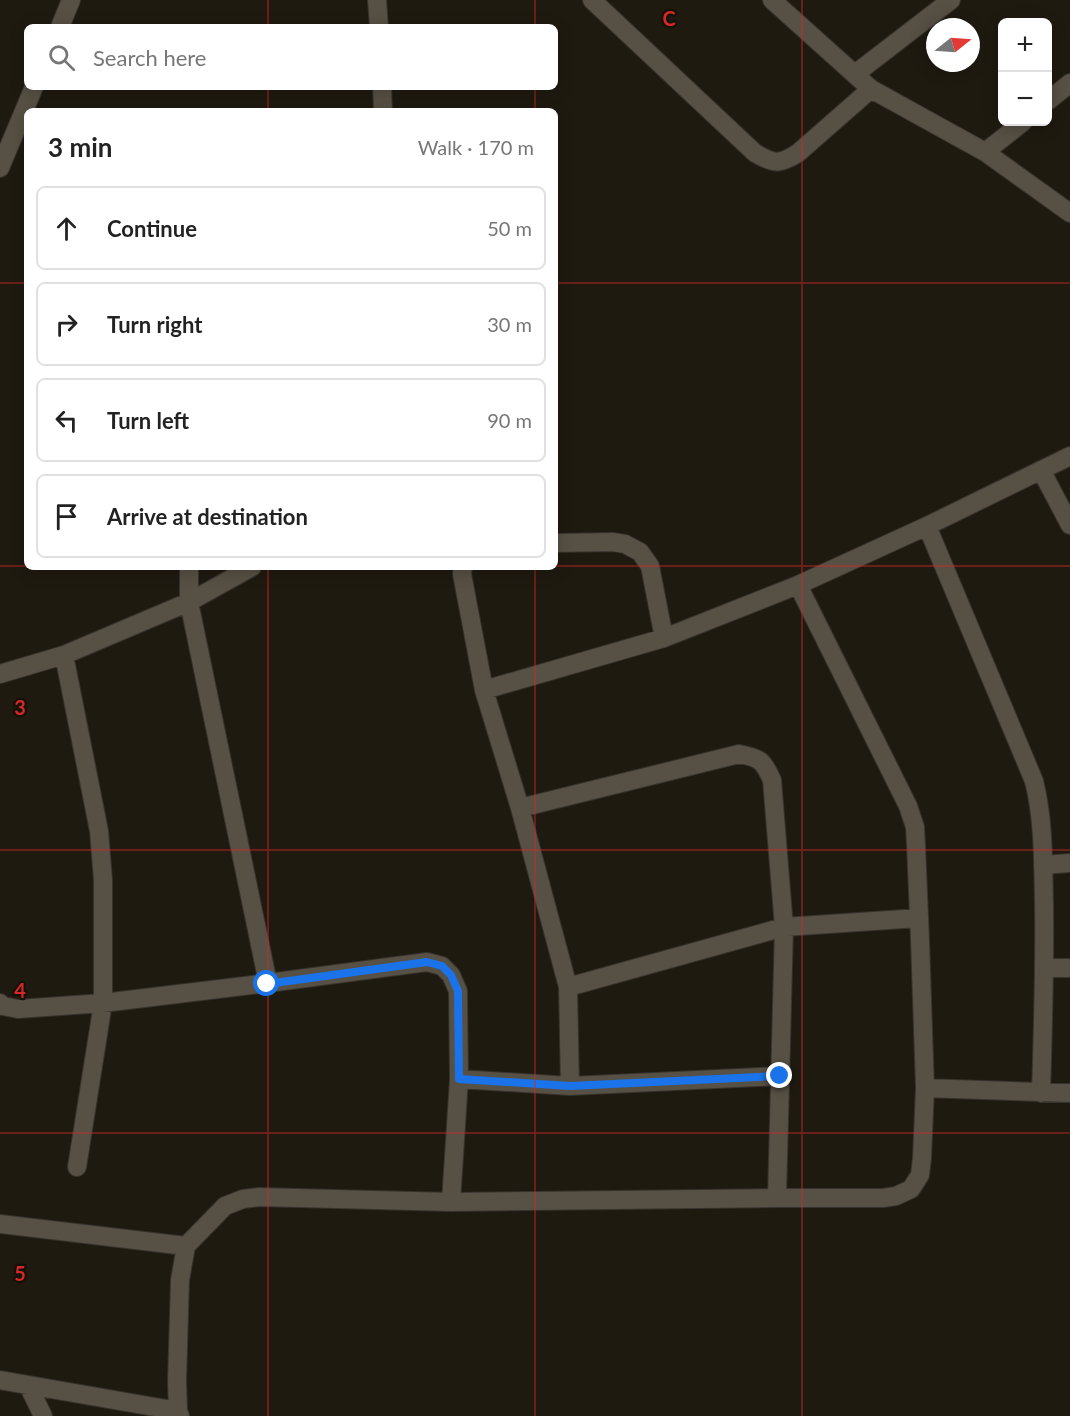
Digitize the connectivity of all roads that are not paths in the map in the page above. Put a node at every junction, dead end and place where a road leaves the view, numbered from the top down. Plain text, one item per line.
1 (71, 0) edge
2 (377, 0) edge
3 (592, 0) edge
4 (772, 0) edge
5 (951, 0) edge
6 (61, 24) edge
7 (378, 24) edge
8 (855, 74) junction
9 (1070, 83) edge
10 (871, 89) junction
11 (33, 90) edge
12 (382, 90) edge
13 (1052, 97) edge
14 (25, 108) edge
15 (383, 108) edge
16 (24, 111) edge
17 (1018, 126) edge
18 (985, 152) junction
19 (0, 168) edge
20 (1070, 213) edge
21 (1070, 456) edge
22 (1041, 470) junction
23 (1070, 525) edge
24 (927, 526) junction
25 (558, 543) edge
26 (189, 570) edge
27 (247, 570) edge
28 (463, 570) edge
29 (798, 585) junction
30 (189, 602) junction
31 (664, 638) junction
32 (64, 655) junction
33 (0, 674) edge
34 (484, 690) junction
35 (520, 808) junction
36 (1070, 864) edge
37 (1043, 865) junction
38 (919, 918) junction
39 (784, 927) junction
40 (1045, 968) junction
41 (1070, 968) edge
42 (267, 984) junction
43 (568, 987) junction
44 (0, 1003) edge
45 (103, 1003) junction
46 (780, 1076) junction
47 (459, 1079) junction
48 (570, 1086) junction
49 (925, 1088) junction
50 (1041, 1093) junction
51 (1070, 1093) edge
52 (77, 1167) dead end
53 (777, 1198) junction
54 (451, 1202) junction
55 (0, 1224) edge
56 (186, 1246) junction
57 (0, 1380) edge
58 (28, 1385) junction
59 (179, 1414) edge
60 (43, 1416) edge

1 - 6 street
2 - 7 street
3 - 10 street
4 - 8 street
5 - 8 street
8 - 10 street
9 - 13 street
10 - 18 street
11 - 14 street
12 - 15 street
16 - 19 street
17 - 18 street
18 - 20 street
21 - 22 street
22 - 23 street
22 - 24 street
24 - 29 street
24 - 37 street
25 - 31 street
26 - 30 street
27 - 30 street
28 - 34 street
29 - 31 street
29 - 38 street
30 - 32 street
30 - 42 street
31 - 34 street
32 - 33 street
32 - 45 street
34 - 35 street
35 - 39 street
35 - 43 street
36 - 37 street
37 - 40 street
38 - 39 street
38 - 49 street
39 - 43 street
39 - 46 street
40 - 41 street
40 - 50 street
42 - 45 street
42 - 47 street
43 - 48 street
44 - 45 street
45 - 52 street
46 - 48 street
46 - 53 street
47 - 48 street
47 - 54 street
49 - 50 street
49 - 53 street
50 - 51 street
53 - 54 street
54 - 56 street
55 - 56 street
56 - 59 street
57 - 58 street
58 - 59 street
58 - 60 street

